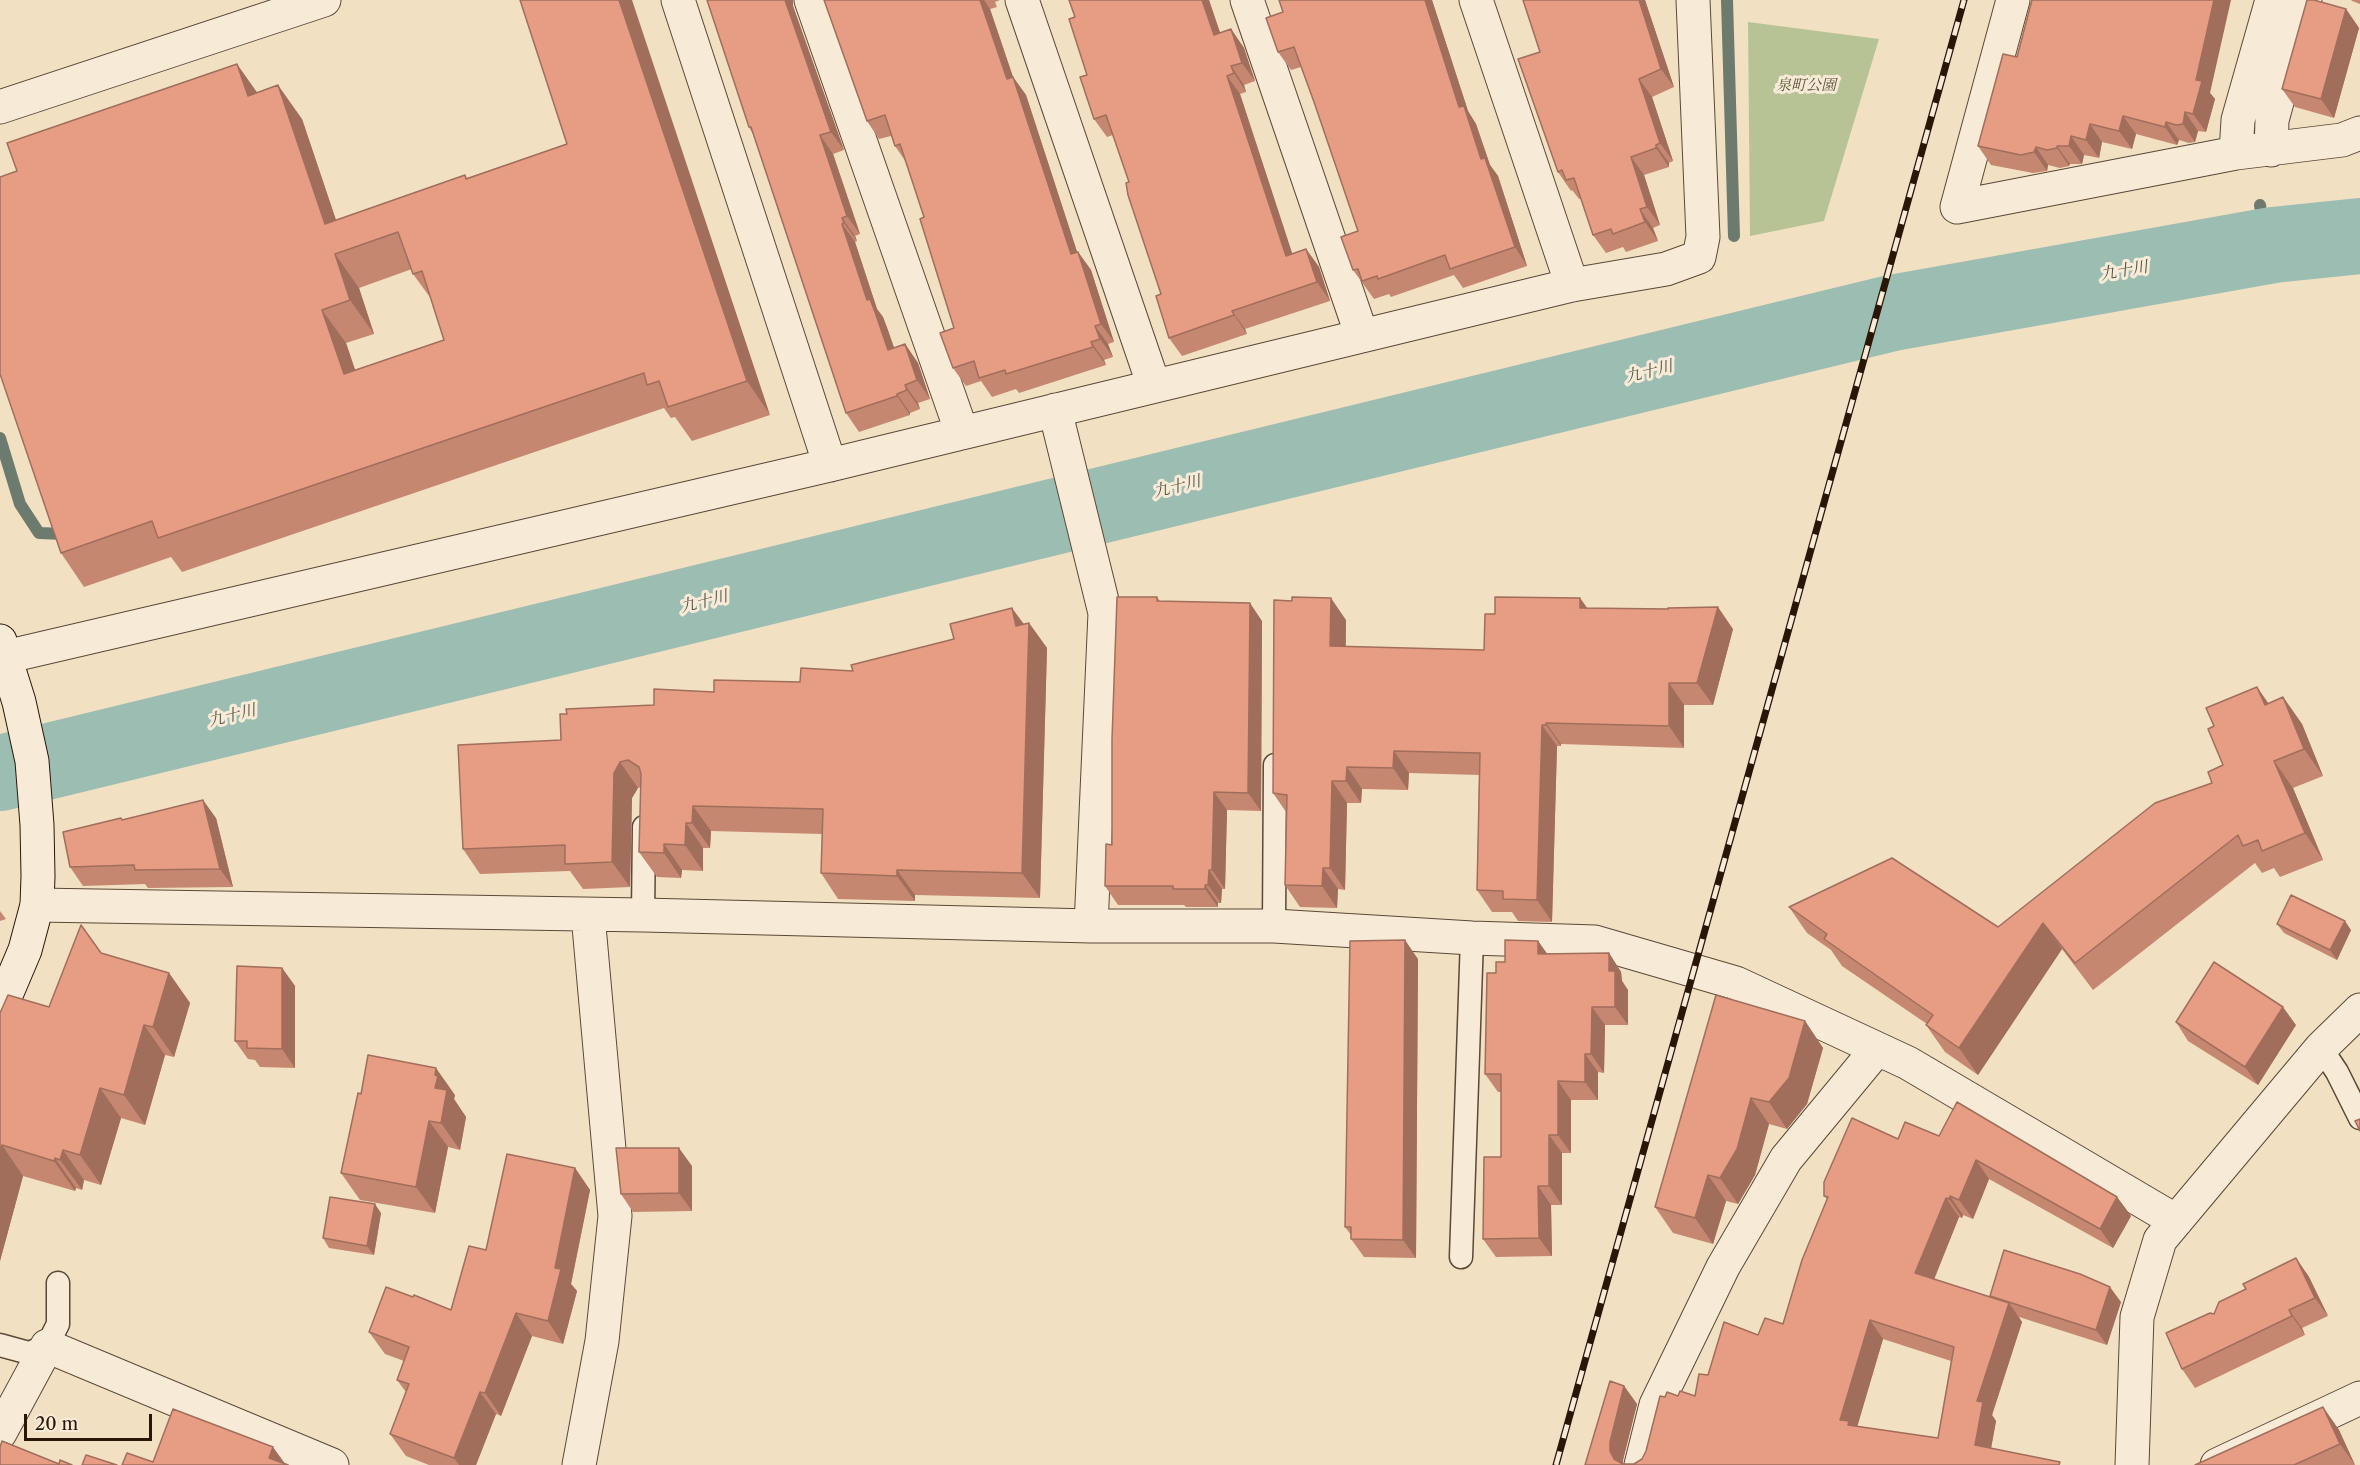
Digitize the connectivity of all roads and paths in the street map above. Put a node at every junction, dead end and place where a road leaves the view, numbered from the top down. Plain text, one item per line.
1 (324, 0) edge
2 (678, 0) edge
3 (811, 0) edge
4 (1022, 0) edge
5 (1247, 0) edge
6 (1476, 0) edge
7 (1693, 0) edge
8 (2013, 0) edge
9 (2272, 0) edge
10 (2305, 0) edge
11 (0, 106) edge
12 (2360, 134) edge
13 (2271, 150) junction
14 (2236, 153) junction
15 (1572, 285) junction
16 (1362, 336) junction
17 (1154, 386) junction
18 (1055, 410) junction
19 (962, 433) junction
20 (830, 465) junction
21 (3, 649) edge
22 (1275, 748) edge
23 (645, 810) edge
24 (37, 905) junction
25 (588, 915) junction
26 (643, 915) junction
27 (1091, 926) junction
28 (1274, 926) junction
29 (1472, 938) junction
30 (0, 1009) edge
31 (2360, 1010) edge
32 (2321, 1048) junction
33 (1877, 1049) junction
34 (2360, 1118) edge
35 (2176, 1221) junction
36 (1461, 1257) dead end
37 (58, 1283) dead end
38 (0, 1345) edge
39 (47, 1346) junction
40 (2360, 1398) edge
41 (0, 1433) edge
42 (332, 1465) edge
43 (579, 1465) edge
44 (1641, 1465) edge
45 (2132, 1465) edge
46 (2217, 1465) edge

1 - 11 street
2 - 20 street
3 - 19 street
4 - 17 street
5 - 16 street
6 - 15 street
7 - 15 street
8 - 14 street
9 - 14 street
10 - 13 street
12 - 13 street
13 - 14 street
15 - 16 street
16 - 17 street
17 - 18 street
18 - 19 street
18 - 27 street
19 - 20 street
20 - 21 street
21 - 24 street
22 - 28 lane
23 - 26 lane
24 - 25 street
24 - 30 street
25 - 26 street
25 - 43 street
26 - 27 street
27 - 28 street
28 - 29 street
29 - 33 street
29 - 36 lane
31 - 32 street
32 - 34 lane
32 - 35 street
33 - 35 street
33 - 44 street
35 - 45 street
37 - 39 lane
38 - 39 lane
39 - 41 street
39 - 42 street
40 - 46 street

